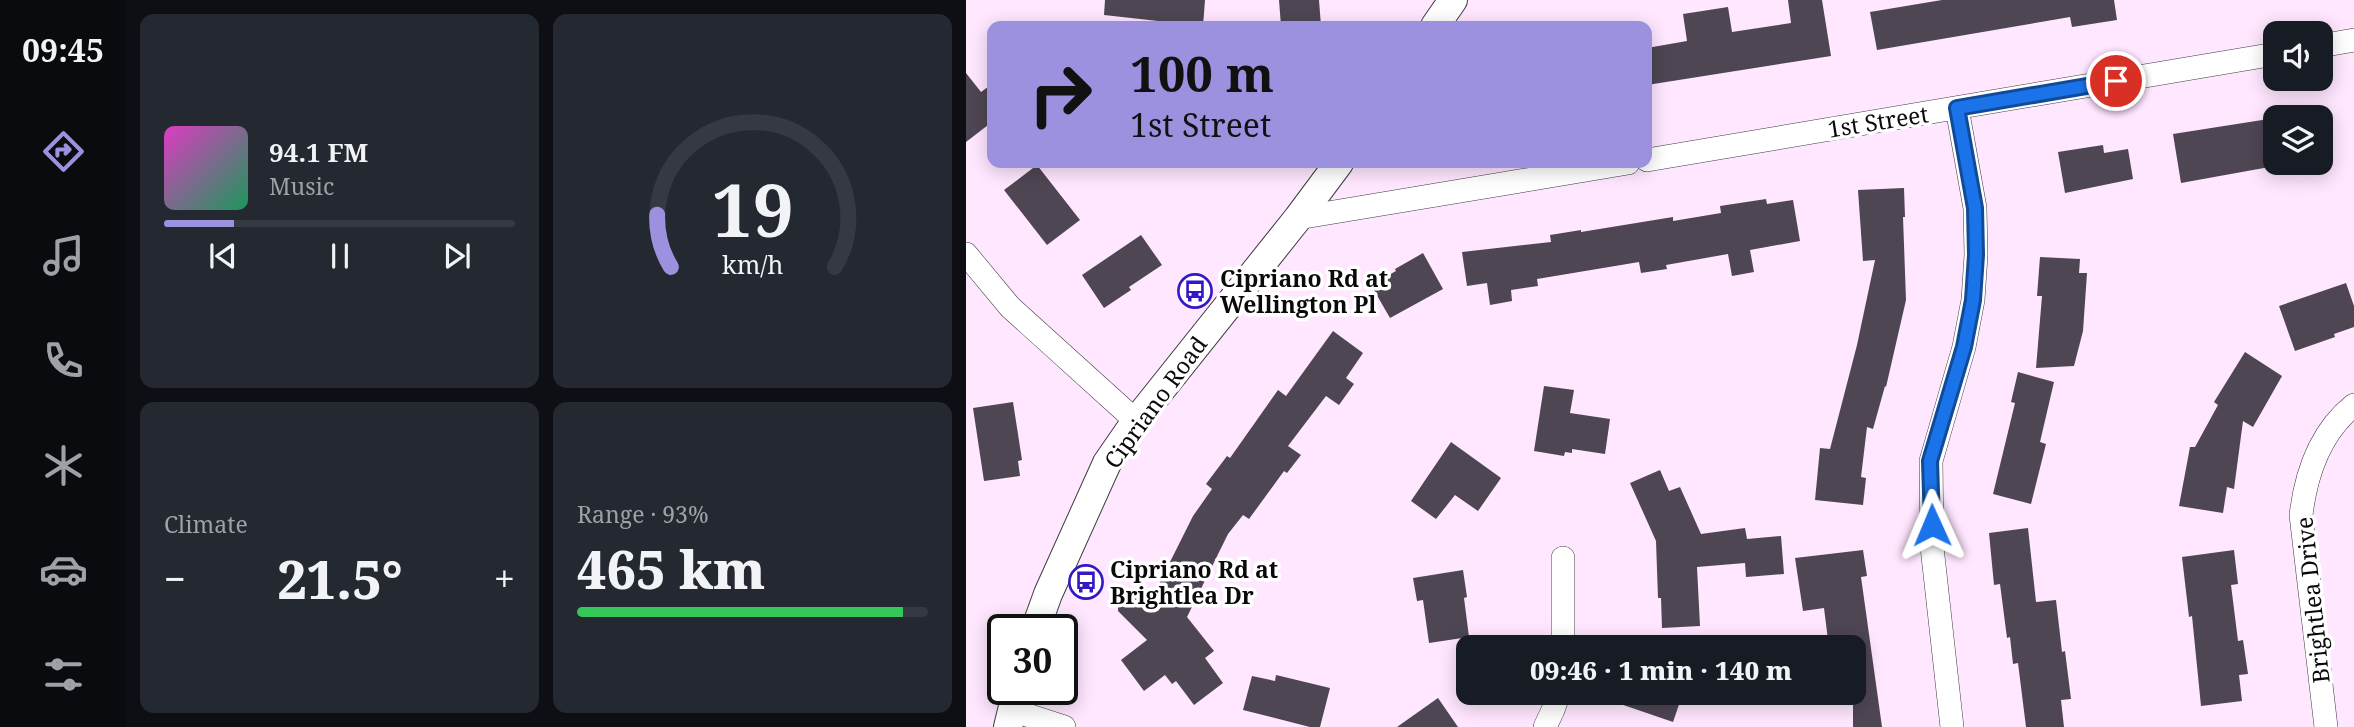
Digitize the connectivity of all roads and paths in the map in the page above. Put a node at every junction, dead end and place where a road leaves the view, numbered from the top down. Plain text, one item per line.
1 (1450, 1) edge
2 (1438, 21) edge
3 (2354, 40) edge
4 (2333, 44) edge
5 (2263, 56) edge
6 (1957, 108) junction
7 (1652, 159) edge
8 (1335, 168) edge
9 (1598, 168) edge
10 (1298, 218) junction
11 (966, 254) edge
12 (2354, 405) edge
13 (1136, 421) junction
14 (1563, 558) dead end
15 (1041, 614) edge
16 (1563, 635) edge
17 (1554, 705) edge
18 (1012, 709) edge
19 (1063, 727) edge
20 (1545, 727) edge
21 (1952, 727) edge
22 (2326, 727) edge

1 - 2 street
3 - 4 street
5 - 6 street, 1st Street
6 - 7 street, 1st Street
6 - 21 street
8 - 10 street, Cipriano Road
9 - 10 street
10 - 13 street, Cipriano Road
11 - 13 street
12 - 22 street, Brightlea Drive
13 - 15 street, Cipriano Road
14 - 16 street
17 - 20 street
18 - 19 street

